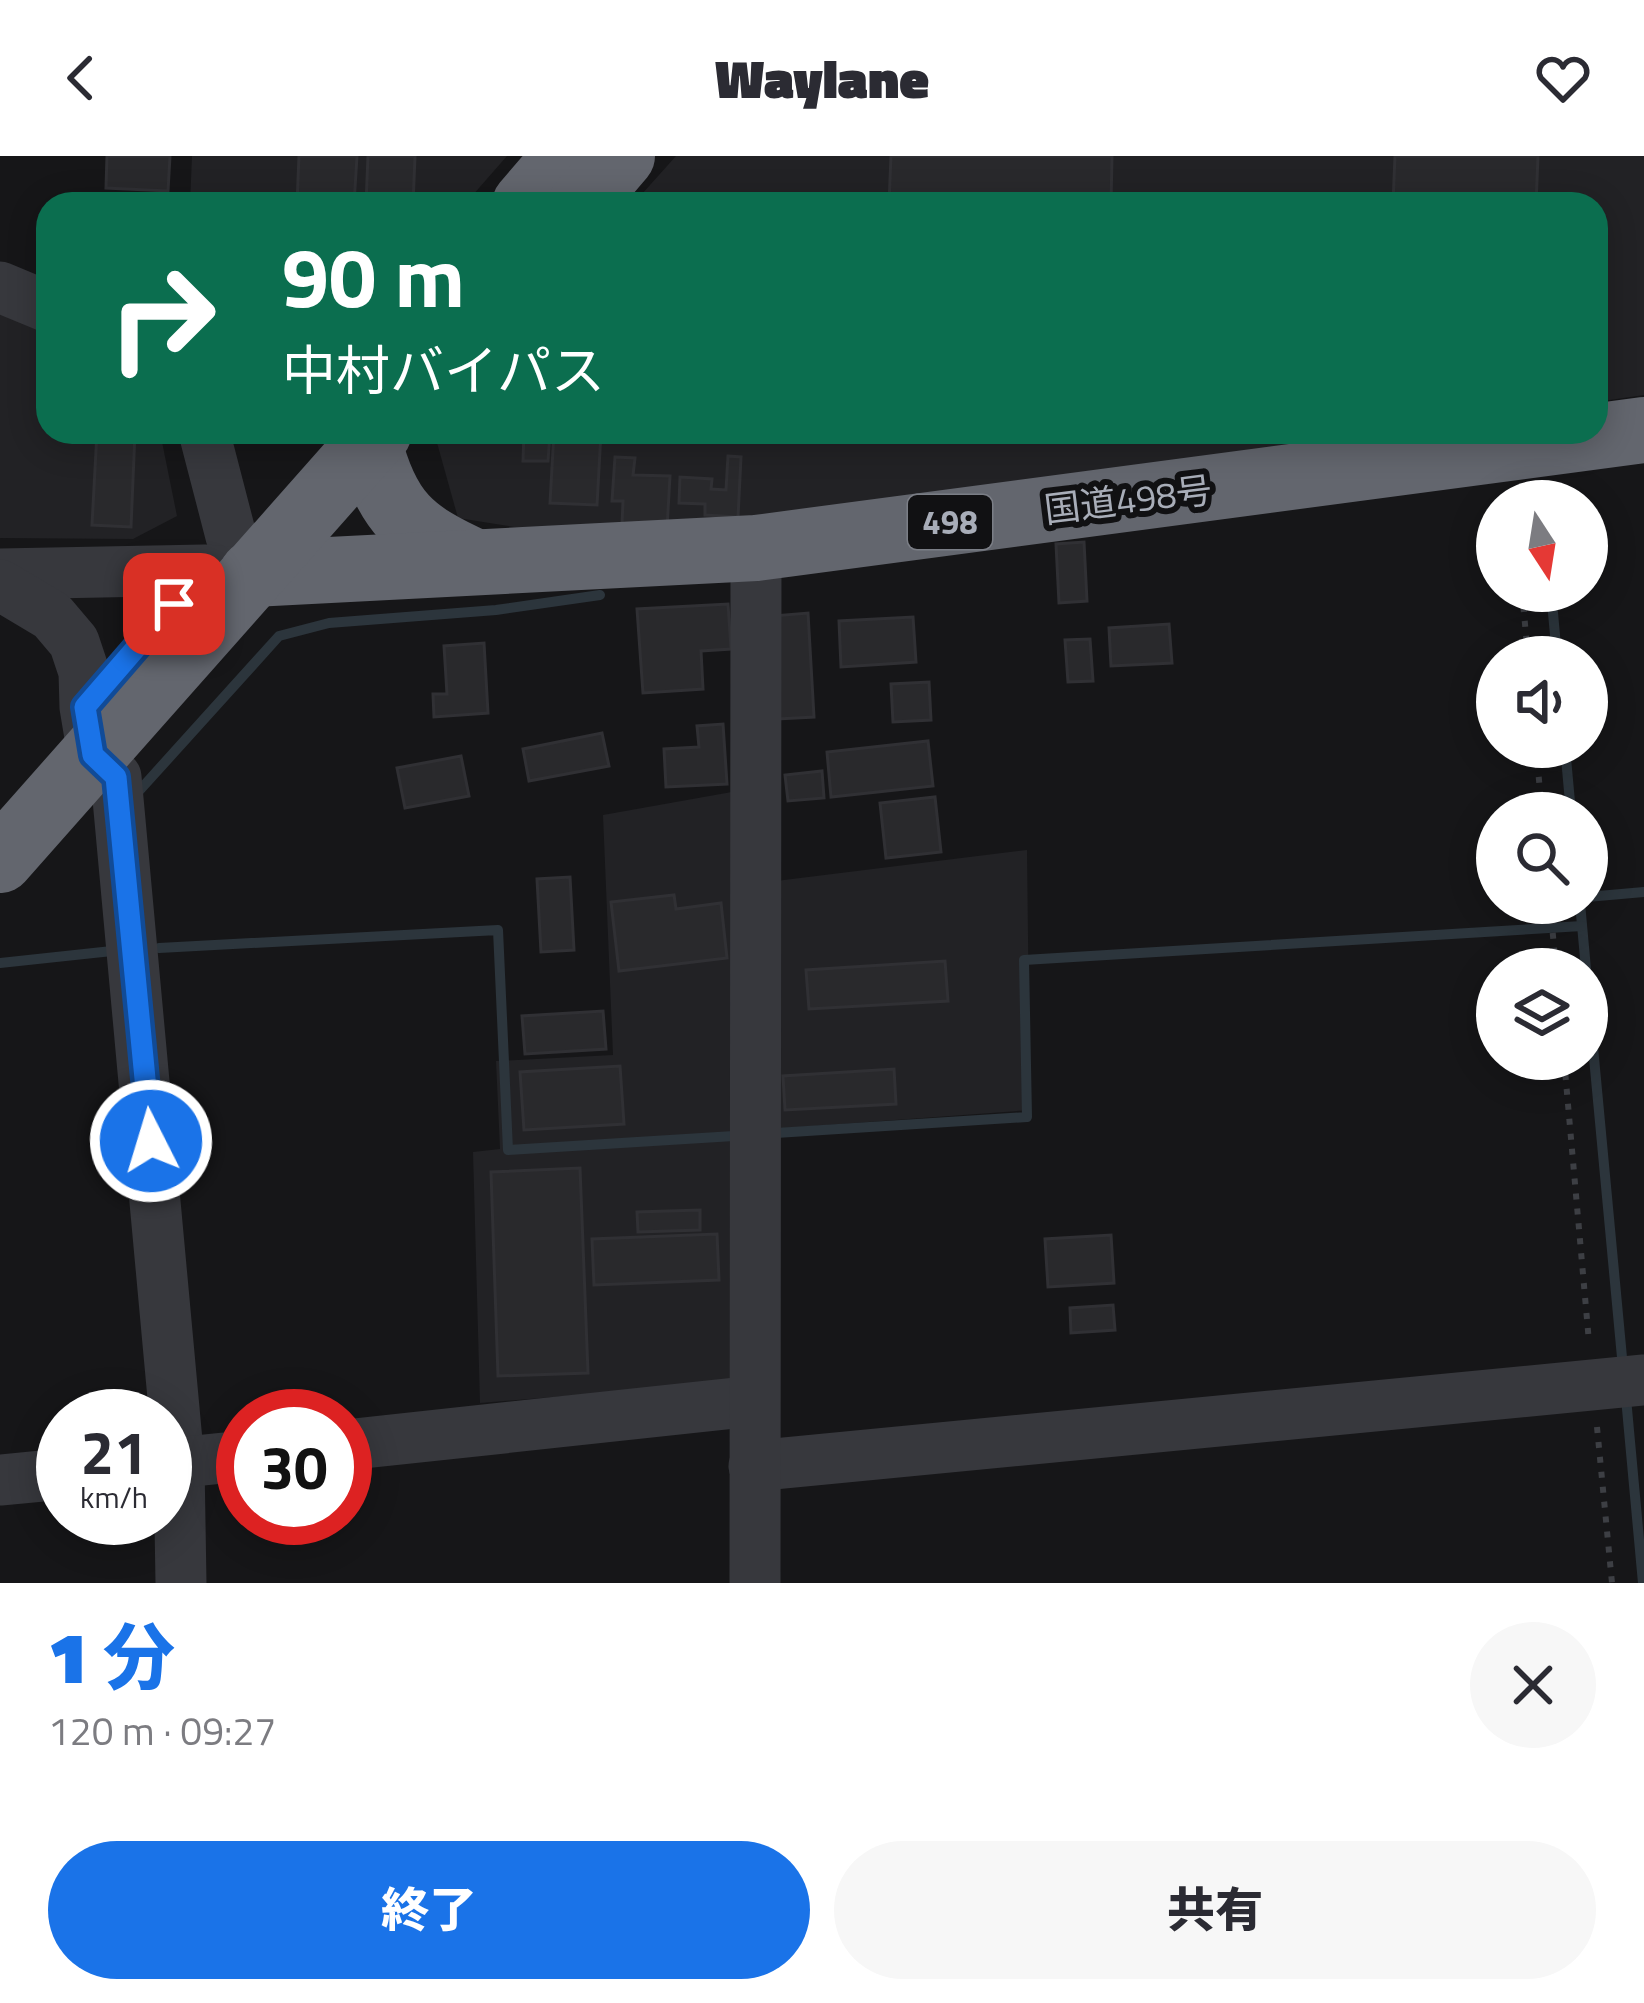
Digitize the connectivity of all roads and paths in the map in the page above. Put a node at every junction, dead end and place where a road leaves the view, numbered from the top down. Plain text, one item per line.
1 (622, 156) edge
2 (545, 186) edge
3 (0, 287) edge
4 (36, 302) edge
5 (1644, 430) edge
6 (1608, 435) edge
7 (206, 444) edge
8 (343, 444) edge
9 (358, 444) edge
10 (1539, 444) edge
11 (756, 548) junction
12 (229, 560) junction
13 (475, 562) junction
14 (0, 574) edge
15 (0, 586) edge
16 (89, 731) junction
17 (0, 802) edge
18 (0, 860) edge
19 (1568, 1080) edge
20 (1622, 1383) edge
21 (165, 1389) edge
22 (754, 1401) junction
23 (372, 1442) edge
24 (754, 1466) junction
25 (36, 1477) edge
26 (0, 1480) edge
27 (178, 1545) edge
28 (181, 1583) edge
29 (755, 1583) edge
30 (1612, 1583) edge

1 - 2 highway
3 - 4 street
5 - 6 highway, 国道498号 / 498
7 - 12 street
8 - 12 highway
9 - 13 highway
10 - 11 highway, 国道498号 / 498
11 - 13 highway, 国道498号 / 498
11 - 22 street
12 - 13 highway, 国道498号 / 498
12 - 14 street
12 - 16 highway
15 - 16 street
16 - 17 highway
16 - 18 highway
16 - 21 street
19 - 20 path
20 - 24 street
20 - 30 path
22 - 23 street
22 - 24 street
24 - 29 street
25 - 26 street
27 - 28 street

